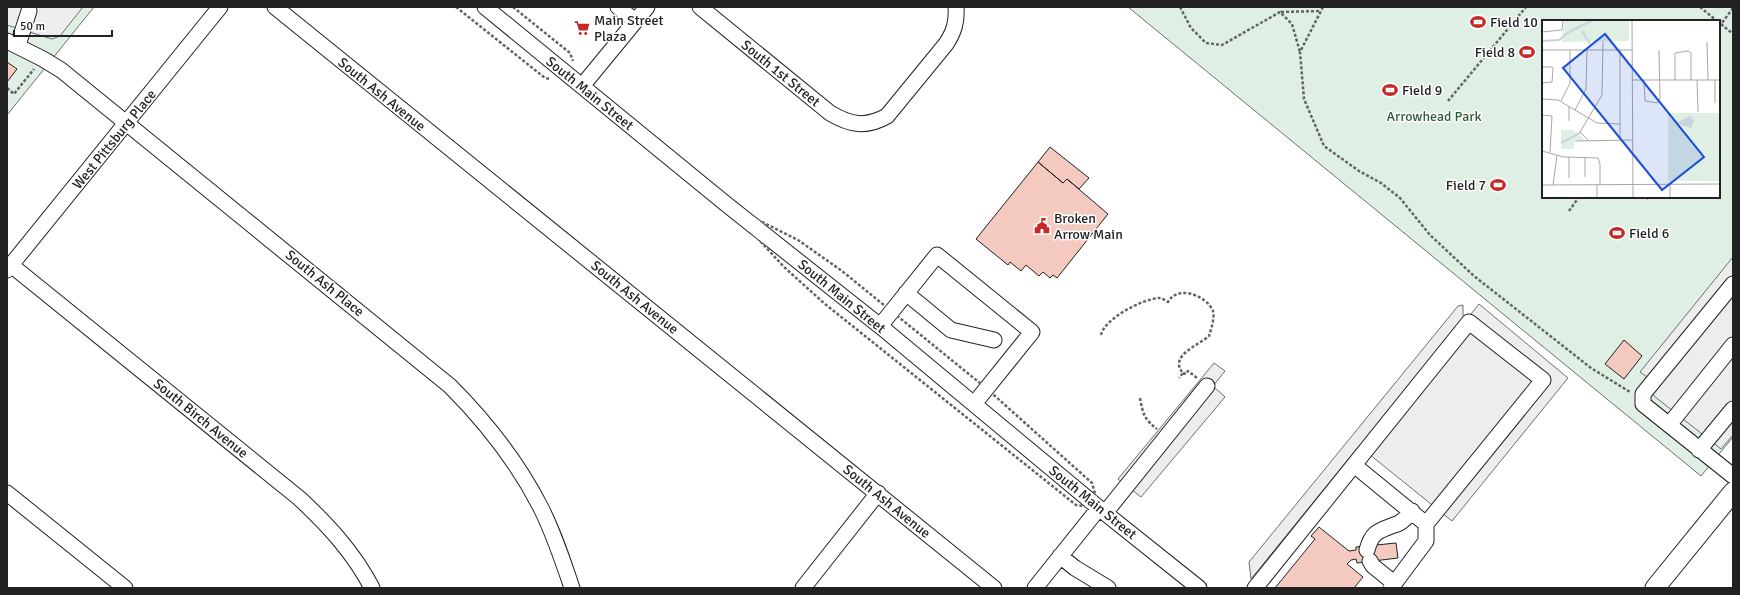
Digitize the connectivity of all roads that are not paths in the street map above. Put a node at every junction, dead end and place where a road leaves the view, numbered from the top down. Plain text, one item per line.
1 (220, 7) edge
2 (275, 7) edge
3 (485, 7) edge
4 (618, 7) edge
5 (647, 7) edge
6 (700, 7) edge
7 (956, 7) edge
8 (29, 11) dead end
9 (635, 21) junction
10 (12, 43) edge
11 (582, 86) junction
12 (127, 123) junction
13 (9, 268) edge
14 (1733, 284) edge
15 (906, 293) junction
16 (880, 326) junction
17 (994, 340) dead end
18 (1733, 345) edge
19 (1208, 386) dead end
20 (974, 404) junction
21 (1733, 409) edge
22 (1669, 425) junction
23 (1699, 450) junction
24 (1354, 465) junction
25 (1733, 476) edge
26 (7, 492) edge
27 (1733, 492) edge
28 (878, 493) junction
29 (1102, 510) junction
30 (1412, 511) junction
31 (1426, 524) junction
32 (1060, 556) junction
33 (1392, 586) edge
34 (125, 588) edge
35 (372, 588) edge
36 (572, 588) edge
37 (803, 588) edge
38 (994, 588) edge
39 (1034, 588) edge
40 (1108, 588) edge
41 (1199, 588) edge
42 (1254, 588) edge
43 (1655, 588) edge

1 - 12 street, West Pittsburg Place
2 - 28 street, South Ash Avenue
3 - 11 street, South Main Street
4 - 9 street
5 - 9 street
6 - 7 street, South 1st Street
8 - 10 street
9 - 11 street
10 - 12 street, South Ash Place
11 - 16 street, South Main Street
12 - 13 street, West Pittsburg Place
12 - 36 street, South Ash Place
13 - 35 street, South Birch Avenue
14 - 22 street
15 - 16 street
15 - 17 street
15 - 20 street
16 - 20 street, South Main Street
18 - 22 street
19 - 29 street
20 - 29 street, South Main Street
21 - 23 street
22 - 23 street
23 - 25 street
24 - 30 street
24 - 31 street
24 - 42 street
26 - 34 street
27 - 43 main road
28 - 37 street
28 - 38 street, South Ash Avenue
29 - 32 street
29 - 41 street, South Main Street
30 - 31 street
30 - 33 street
31 - 33 street
32 - 39 street
32 - 40 street

